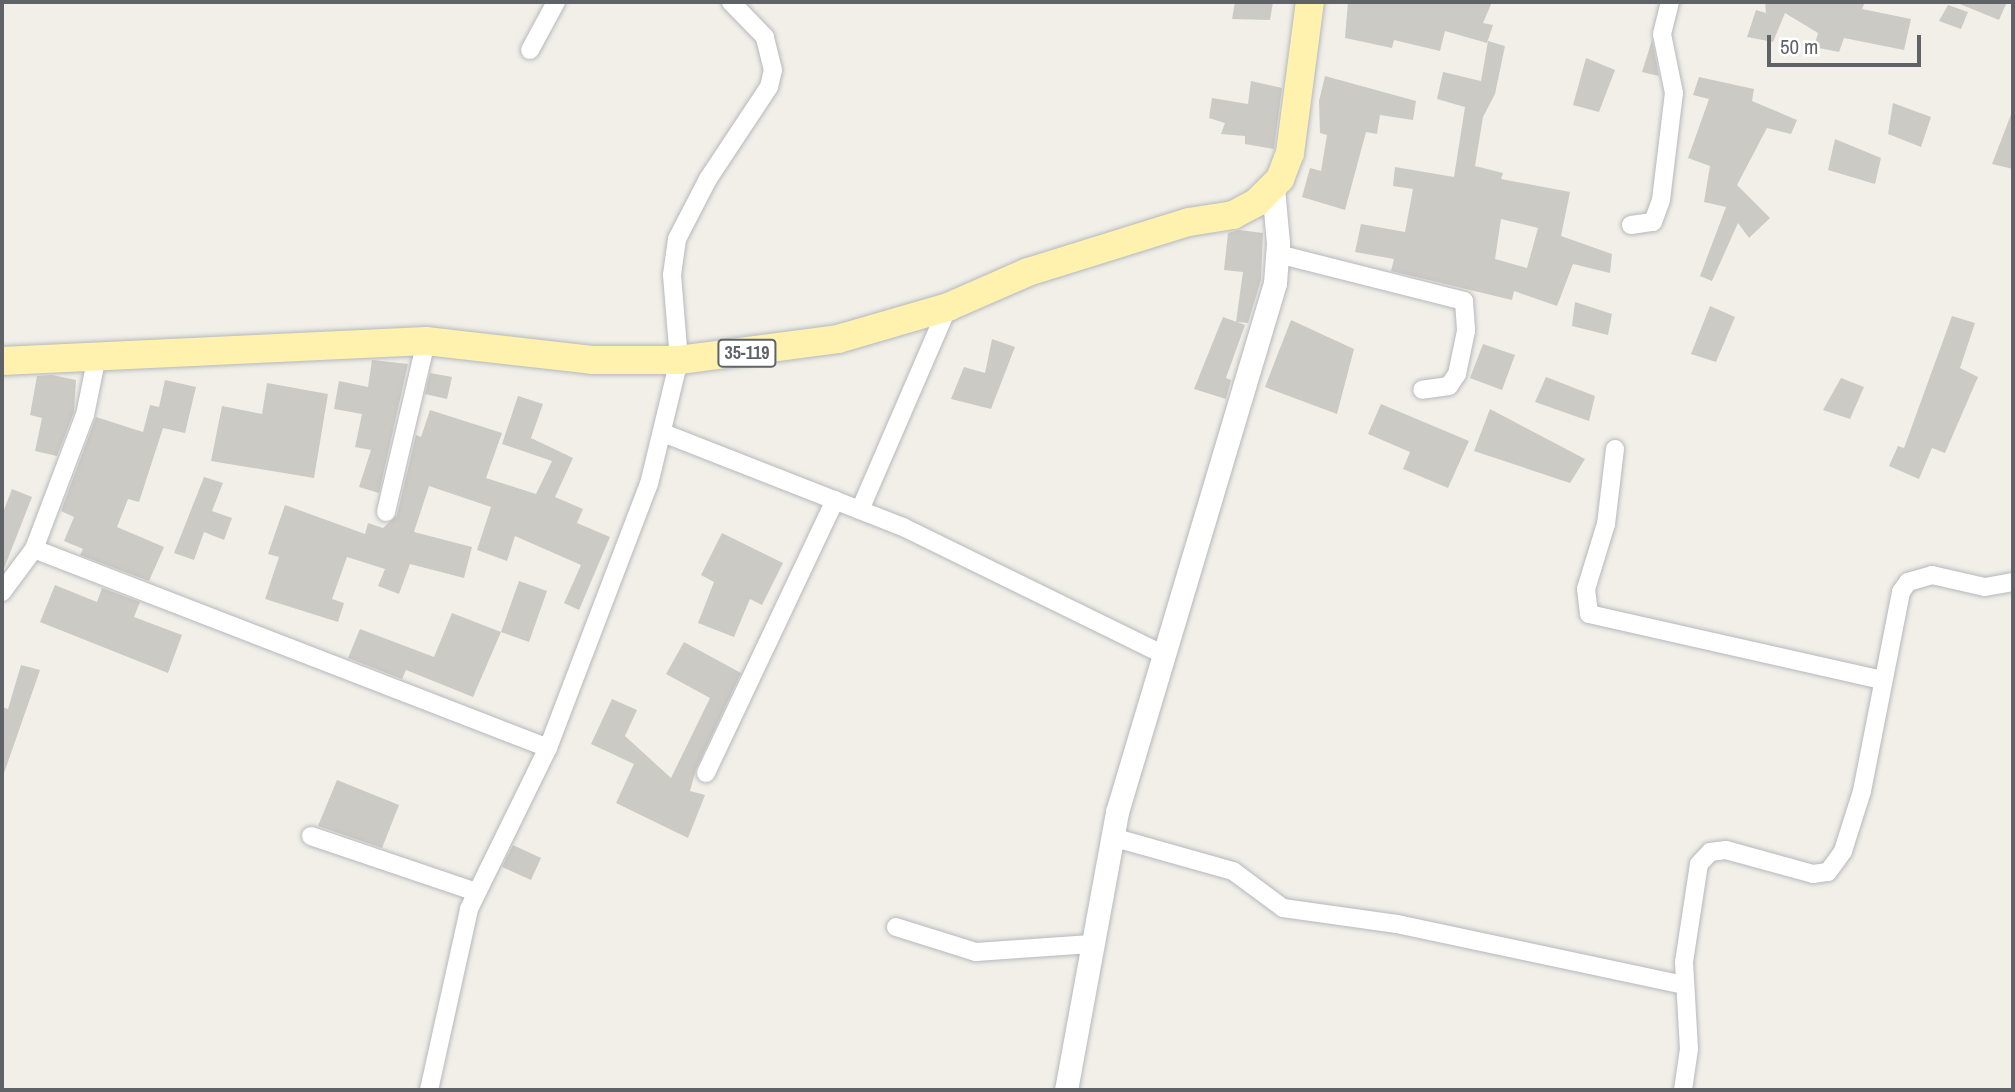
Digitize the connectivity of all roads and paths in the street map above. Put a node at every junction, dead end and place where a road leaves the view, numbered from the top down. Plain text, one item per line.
1 (556, 2) edge
2 (731, 2) edge
3 (1310, 2) edge
4 (1670, 2) edge
5 (530, 50) dead end
6 (1273, 188) junction
7 (1631, 225) dead end
8 (1278, 254) junction
9 (948, 307) junction
10 (426, 341) junction
11 (97, 356) junction
12 (679, 360) junction
13 (2, 361) edge
14 (1422, 390) dead end
15 (663, 433) junction
16 (1615, 449) dead end
17 (835, 500) junction
18 (860, 510) junction
19 (386, 512) dead end
20 (34, 549) junction
21 (2013, 582) edge
22 (2, 592) edge
23 (1164, 655) junction
24 (1883, 680) junction
25 (548, 748) junction
26 (706, 773) dead end
27 (311, 836) dead end
28 (1112, 837) junction
29 (476, 892) junction
30 (896, 927) dead end
31 (1091, 944) junction
32 (1685, 985) junction
33 (429, 1090) edge
34 (1066, 1090) edge
35 (1683, 1090) edge

1 - 5 street
2 - 12 street
3 - 6 main road
4 - 7 street
6 - 8 street
6 - 9 main road, 35-119
8 - 14 street
8 - 23 street
9 - 12 main road, 35-119
9 - 18 street
10 - 11 main road, 35-119
10 - 12 main road, 35-119
10 - 19 street
11 - 13 main road, 35-119
11 - 20 street
12 - 15 street
15 - 17 street
15 - 25 street
16 - 24 street
17 - 18 street
17 - 26 street
18 - 23 street
20 - 22 street
20 - 25 street
21 - 24 street
23 - 28 street
24 - 32 street
25 - 29 street
27 - 29 street
28 - 31 street
28 - 32 street
29 - 33 street
30 - 31 street
31 - 34 street
32 - 35 street

